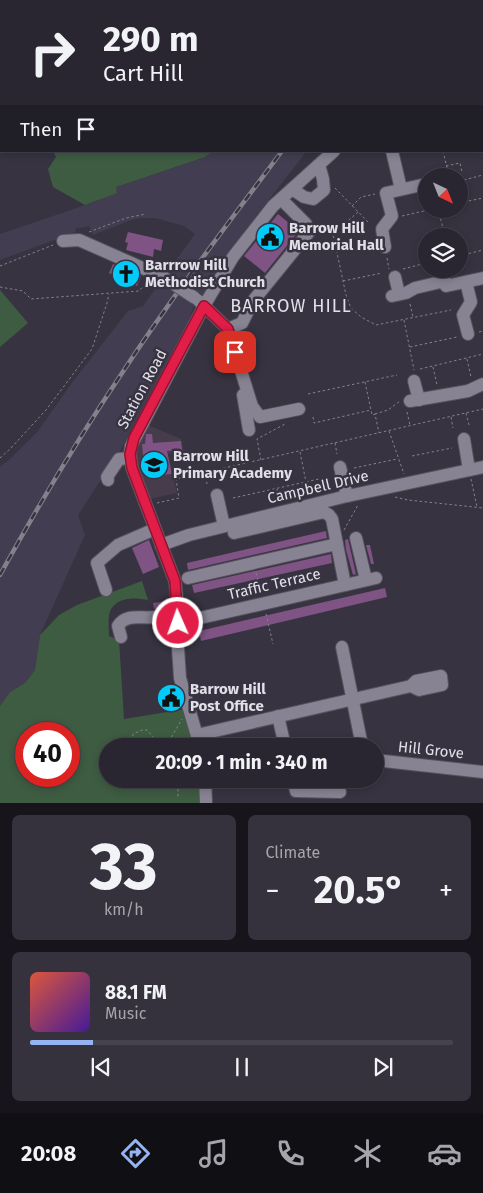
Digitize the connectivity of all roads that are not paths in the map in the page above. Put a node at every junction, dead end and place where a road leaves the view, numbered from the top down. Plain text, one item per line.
1 (333, 152) edge
2 (392, 152) edge
3 (319, 165) junction
4 (418, 186) edge
5 (292, 188) junction
6 (401, 189) junction
7 (280, 199) junction
8 (63, 241) road end
9 (386, 253) road end
10 (395, 272) road end
11 (483, 278) edge
12 (466, 282) junction
13 (199, 302) junction
14 (228, 329) junction
15 (467, 334) road end
16 (235, 352) junction
17 (416, 374) road end
18 (478, 383) edge
19 (299, 409) dead end
20 (249, 430) dead end
21 (464, 438) dead end
22 (130, 458) junction
23 (338, 460) road end
24 (483, 467) edge
25 (469, 470) junction
26 (108, 480) dead end
27 (218, 495) dead end
28 (348, 496) junction
29 (224, 526) junction
30 (155, 529) junction
31 (189, 535) junction
32 (356, 538) dead end
33 (337, 544) junction
34 (161, 545) junction
35 (188, 578) dead end
36 (345, 585) junction
37 (106, 590) dead end
38 (178, 610) junction
39 (178, 623) junction
40 (121, 637) dead end
41 (342, 646) dead end
42 (411, 686) dead end
43 (353, 698) junction
44 (278, 716) junction
45 (198, 738) edge
46 (208, 738) edge
47 (283, 738) edge
48 (360, 738) edge
49 (384, 761) edge
50 (483, 772) edge
51 (205, 788) edge
52 (295, 788) edge
53 (340, 792) dead end
54 (206, 803) edge

1 - 3 street, Station Road
2 - 6 street
3 - 5 street, Station Road
3 - 5 street
4 - 6 street
5 - 7 street, Station Road
6 - 9 street
7 - 13 street, Station Road
7 - 14 street
8 - 13 street, bridge
10 - 12 street
11 - 12 street
12 - 15 street
13 - 14 street
13 - 22 street, Station Road
14 - 16 street
16 - 19 street
16 - 20 street
17 - 18 street
21 - 25 street
22 - 26 street
22 - 30 street
23 - 28 street
24 - 25 street, Campbell Drive
25 - 28 street, Campbell Drive
27 - 29 street
28 - 29 street, Campbell Drive
29 - 31 street, Campbell Drive
30 - 34 street
30 - 37 street
31 - 33 street
31 - 34 street, Campbell Drive
32 - 36 street, Traffic Terrace
33 - 35 street
33 - 36 street
34 - 38 street
36 - 39 street, Traffic Terrace
38 - 39 street
38 - 40 street
39 - 45 street
41 - 43 street
42 - 43 street
43 - 44 street
43 - 48 street
44 - 46 street
44 - 47 street
49 - 50 street, Hill Grove
51 - 54 street
52 - 53 street

